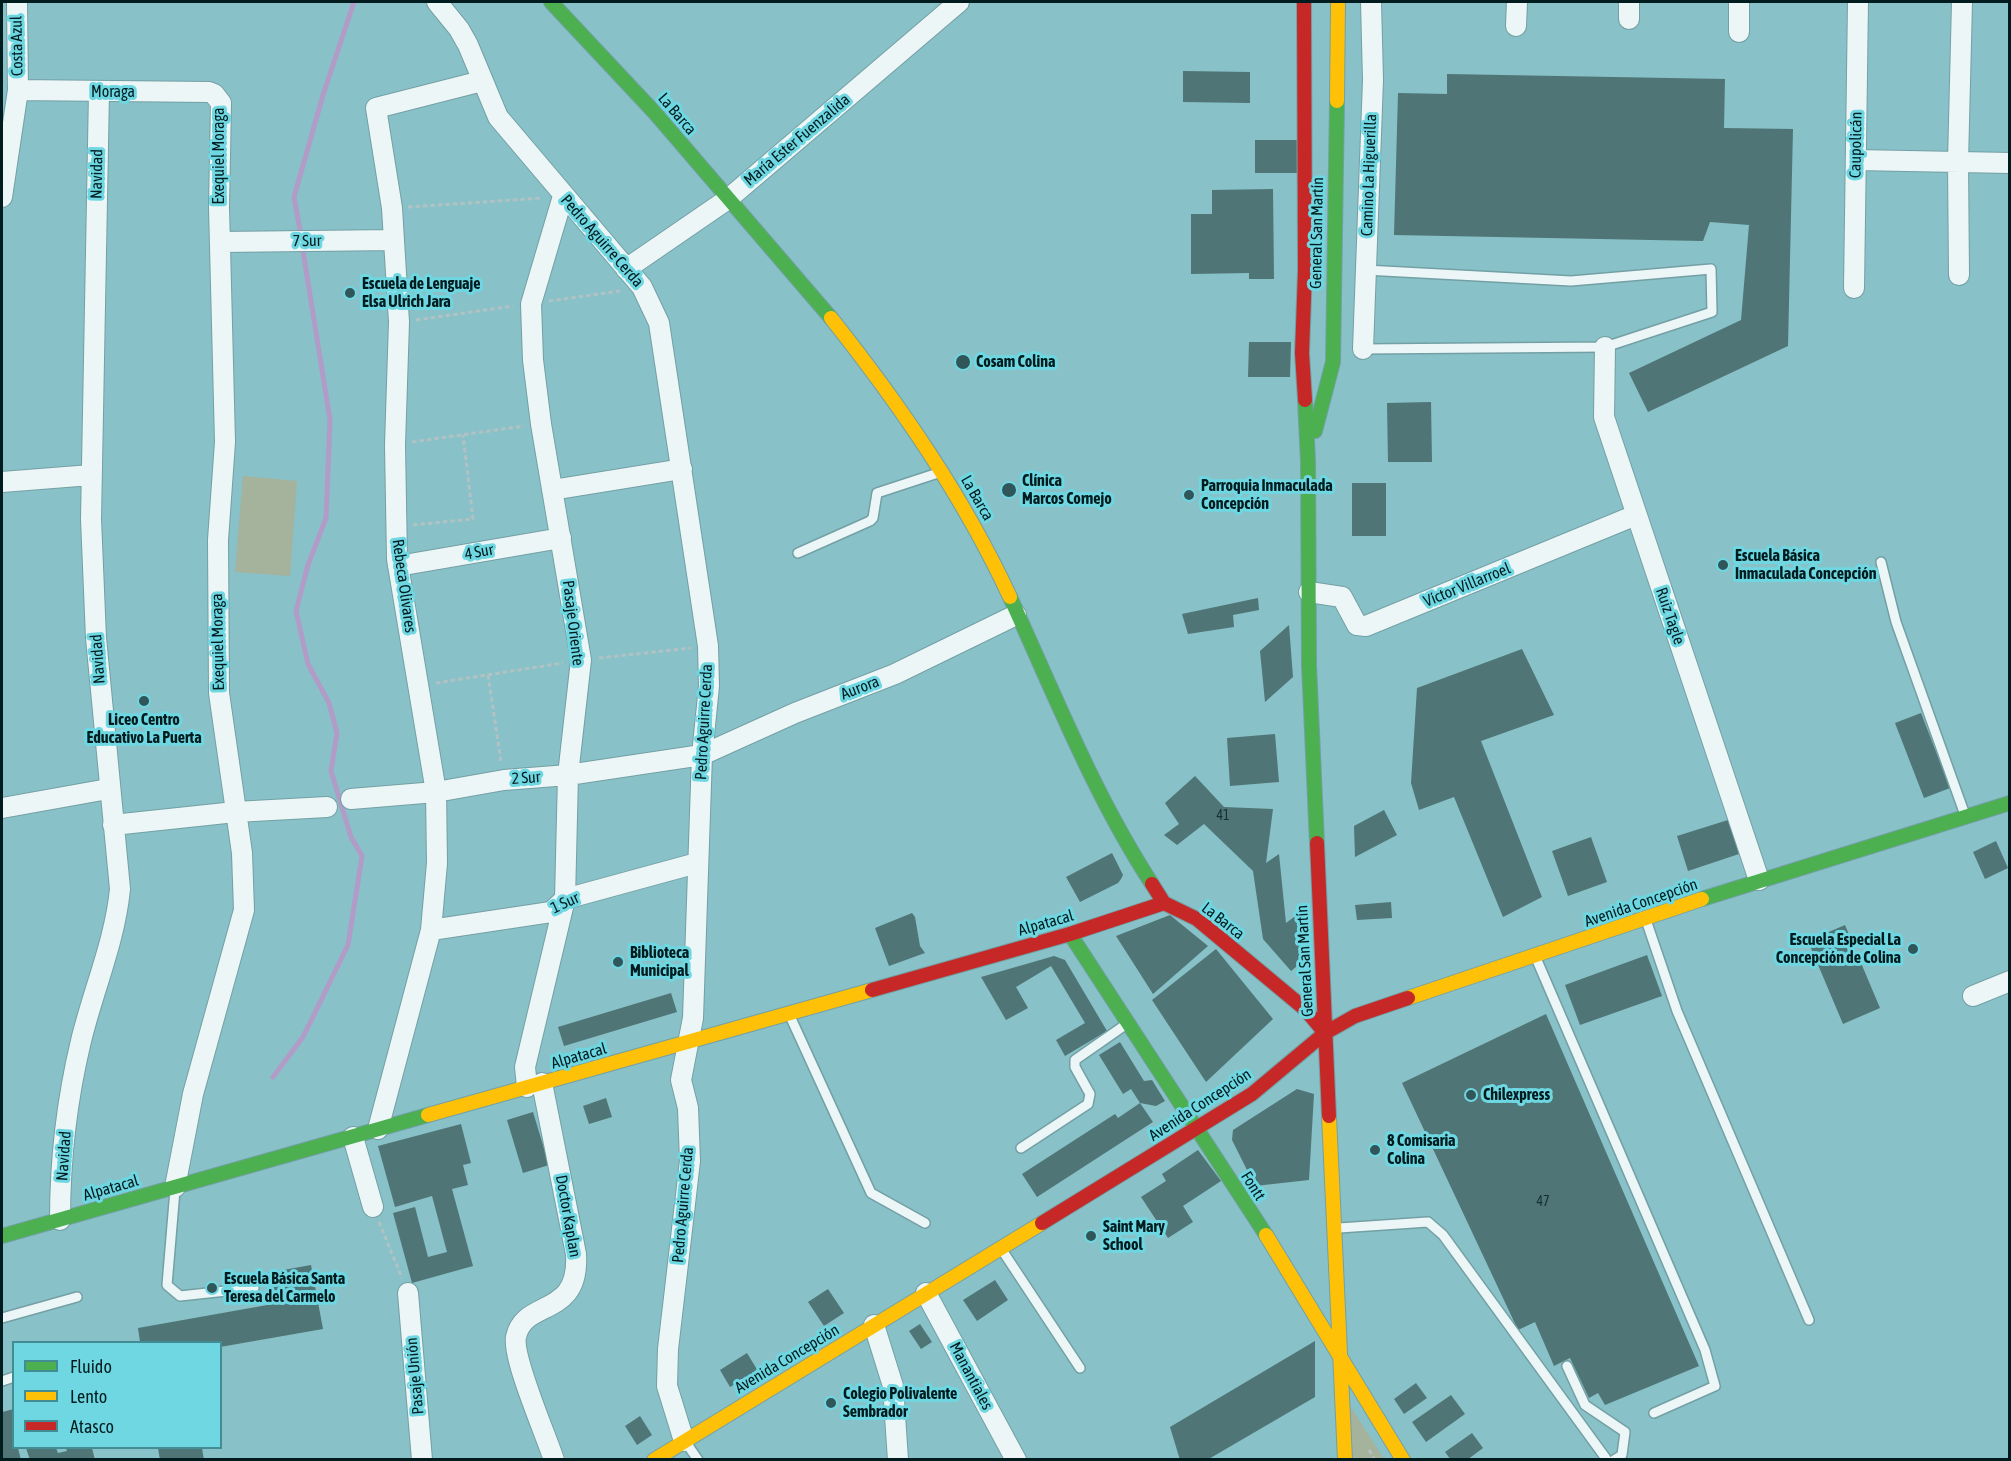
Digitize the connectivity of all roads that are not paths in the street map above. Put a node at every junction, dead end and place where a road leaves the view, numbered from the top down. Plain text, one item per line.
1 (17, 2) edge
2 (437, 2) edge
3 (552, 2) edge
4 (959, 2) edge
5 (1304, 2) edge
6 (1338, 2) edge
7 (1371, 2) edge
8 (1516, 2) edge
9 (1739, 2) edge
10 (1858, 2) edge
11 (1962, 2) edge
12 (1516, 26) dead end
13 (1739, 32) dead end
14 (482, 81) junction
15 (18, 90) junction
16 (99, 92) junction
17 (209, 92) joint
18 (1856, 160) junction
19 (1958, 162) junction
20 (2010, 163) edge
21 (563, 196) junction
22 (2, 197) edge
23 (728, 199) junction
24 (394, 240) junction
25 (221, 242) junction
26 (626, 269) junction
27 (1305, 270) junction
28 (1333, 270) junction
29 (1365, 270) junction
30 (1959, 275) dead end
31 (1854, 288) dead end
32 (1605, 347) junction
33 (1364, 349) joint
34 (1308, 461) junction
35 (682, 469) junction
36 (943, 471) junction
37 (91, 476) junction
38 (2, 482) edge
39 (552, 490) junction
40 (1636, 515) junction
41 (561, 538) junction
42 (798, 553) dead end
43 (1881, 562) dead end
44 (398, 566) junction
45 (1309, 592) junction
46 (1016, 615) junction
47 (702, 755) junction
48 (567, 775) junction
49 (108, 789) junction
50 (436, 792) junction
51 (351, 799) dead end
52 (2010, 803) edge
53 (327, 807) dead end
54 (2, 808) edge
55 (235, 812) junction
56 (1966, 818) junction
57 (113, 825) junction
58 (697, 863) junction
59 (1759, 880) junction
60 (565, 900) junction
61 (1164, 903) junction
62 (1645, 919) junction
63 (431, 930) junction
64 (1070, 934) junction
65 (1535, 957) junction
66 (2010, 981) edge
67 (1972, 996) dead end
68 (789, 1014) junction
69 (1130, 1022) junction
70 (1325, 1033) junction
71 (688, 1042) junction
72 (535, 1085) junction
73 (1197, 1128) junction
74 (378, 1130) junction
75 (352, 1137) junction
76 (1021, 1148) dead end
77 (175, 1187) junction
78 (373, 1207) road end
79 (60, 1220) junction
80 (925, 1223) dead end
81 (1334, 1228) junction
82 (2, 1236) edge
83 (1001, 1248) junction
84 (254, 1288) dead end
85 (408, 1293) road end
86 (926, 1293) junction
87 (77, 1297) dead end
88 (2, 1318) edge
89 (1809, 1320) dead end
90 (874, 1325) junction
91 (1339, 1352) junction
92 (1567, 1366) dead end
93 (1080, 1368) dead end
94 (1654, 1413) dead end
95 (684, 1441) junction
96 (422, 1460) edge
97 (554, 1460) edge
98 (654, 1460) edge
99 (698, 1460) edge
100 (898, 1460) edge
101 (1016, 1460) edge
102 (1345, 1460) edge
103 (1402, 1460) edge
104 (1607, 1460) edge
105 (1614, 1460) edge

1 - 15 street, Costa Azul
2 - 14 street, Pedro Aguirre Cerda
3 - 23 main road, La Barca
4 - 23 street, María Ester Fuenzalida
5 - 27 main road, General San Martín
6 - 28 main road, General San Martín
7 - 29 street, Camino La Higuerilla
8 - 12 street
9 - 13 street
10 - 18 street, Caupolicán
11 - 19 street
14 - 21 street, Pedro Aguirre Cerda
14 - 24 street, Rebeca Olivares
15 - 16 street, Moraga
15 - 22 street, Costa Azul
16 - 17 street, Moraga
16 - 37 street, Navidad
17 - 25 street, Exequiel Moraga
18 - 19 street
18 - 31 street, Caupolicán
19 - 20 street
19 - 30 street
21 - 26 street, Pedro Aguirre Cerda
21 - 39 street, Pasaje Oriente
23 - 26 street, María Ester Fuenzalida
23 - 36 main road, La Barca
24 - 25 street, 7 Sur
24 - 44 street, Rebeca Olivares
25 - 55 street, Exequiel Moraga
26 - 35 street, Pedro Aguirre Cerda
27 - 28 street
27 - 34 main road, General San Martín
28 - 29 street
28 - 34 main road, General San Martín
29 - 32 lane
29 - 33 street, Camino La Higuerilla
32 - 33 lane
32 - 40 street, Ruiz Tagle
34 - 45 main road, General San Martín
35 - 39 street
35 - 47 street, Pedro Aguirre Cerda
36 - 42 lane
36 - 46 main road, La Barca
37 - 38 street
37 - 49 street, Navidad
39 - 41 street, Pasaje Oriente
40 - 45 street, Víctor Villarroel
40 - 59 street, Ruiz Tagle
41 - 44 street, 4 Sur
41 - 48 street, Pasaje Oriente
43 - 56 lane
44 - 50 street, Rebeca Olivares
45 - 70 main road, General San Martín
46 - 47 street, Aurora
46 - 61 main road, La Barca
47 - 48 street, 2 Sur
47 - 58 street, Pedro Aguirre Cerda
48 - 50 street, 2 Sur
48 - 60 street, Pasaje Oriente
49 - 54 street
49 - 57 street, Navidad
50 - 51 street, 2 Sur
50 - 63 street, Rebeca Olivares
52 - 56 main road, Avenida Concepción
53 - 55 street
55 - 57 street
55 - 77 street, Exequiel Moraga
56 - 59 main road, Avenida Concepción
57 - 79 street, Navidad
58 - 60 street, 1 Sur
58 - 71 street, Pedro Aguirre Cerda
59 - 62 main road, Avenida Concepción
60 - 63 street, 1 Sur
60 - 72 street, Pasaje Oriente
61 - 64 main road, Alpatacal
61 - 70 main road, La Barca
62 - 65 main road, Avenida Concepción
62 - 89 lane
63 - 74 street, Rebeca Olivares
64 - 68 main road, Alpatacal
64 - 69 main road, Fontt
65 - 70 main road, Avenida Concepción
65 - 94 lane
66 - 67 street
68 - 71 main road, Alpatacal
68 - 80 lane
69 - 73 main road, Fontt
69 - 76 lane
70 - 73 main road, Avenida Concepción
70 - 81 main road, General San Martín
71 - 72 main road, Alpatacal
71 - 95 street, Pedro Aguirre Cerda
72 - 74 main road, Alpatacal
72 - 97 street, Doctor Kaplan
73 - 83 main road, Avenida Concepción
73 - 91 main road, Fontt
74 - 75 main road, Alpatacal
75 - 77 main road, Alpatacal
75 - 78 street
77 - 79 main road, Alpatacal
77 - 84 lane
79 - 82 main road, Alpatacal
81 - 91 main road, General San Martín
81 - 104 lane
83 - 86 main road, Avenida Concepción
83 - 93 lane
85 - 96 street, Pasaje Unión
86 - 90 main road, Avenida Concepción
86 - 101 street, Manantiales
87 - 88 lane
90 - 95 main road, Avenida Concepción
90 - 100 street
91 - 102 main road, General San Martín
91 - 103 main road, Fontt
92 - 105 lane
95 - 98 main road, Avenida Concepción
95 - 99 lane

